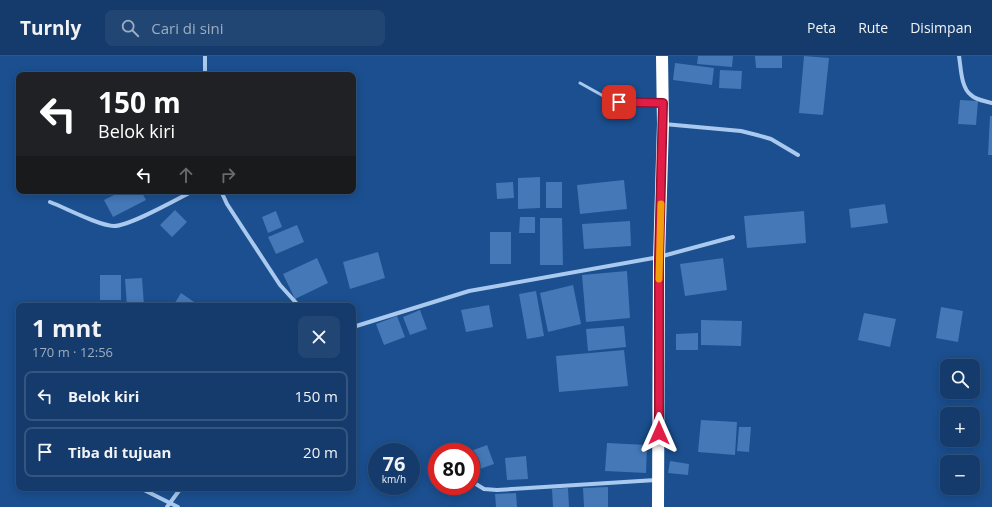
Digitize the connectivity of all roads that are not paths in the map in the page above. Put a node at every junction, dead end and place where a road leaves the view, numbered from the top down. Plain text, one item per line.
1 (205, 56) edge
2 (662, 56) edge
3 (959, 56) edge
4 (205, 72) edge
5 (580, 83) dead end
6 (663, 103) junction
7 (992, 103) edge
8 (664, 124) junction
9 (798, 155) dead end
10 (187, 194) edge
11 (222, 194) edge
12 (50, 202) dead end
13 (733, 237) dead end
14 (659, 257) junction
15 (296, 303) edge
16 (356, 326) edge
17 (658, 480) junction
18 (480, 487) edge
19 (146, 491) edge
20 (179, 491) edge
21 (170, 502) junction
22 (167, 507) edge
23 (178, 507) edge
24 (658, 507) edge

1 - 4 street
2 - 6 highway
3 - 7 street
5 - 6 lane
6 - 8 highway
8 - 9 street
8 - 14 highway
10 - 12 street
11 - 15 street
13 - 14 street
14 - 16 street
14 - 17 highway
17 - 18 street
17 - 24 highway
19 - 21 street
20 - 21 street
21 - 22 street
21 - 23 street

